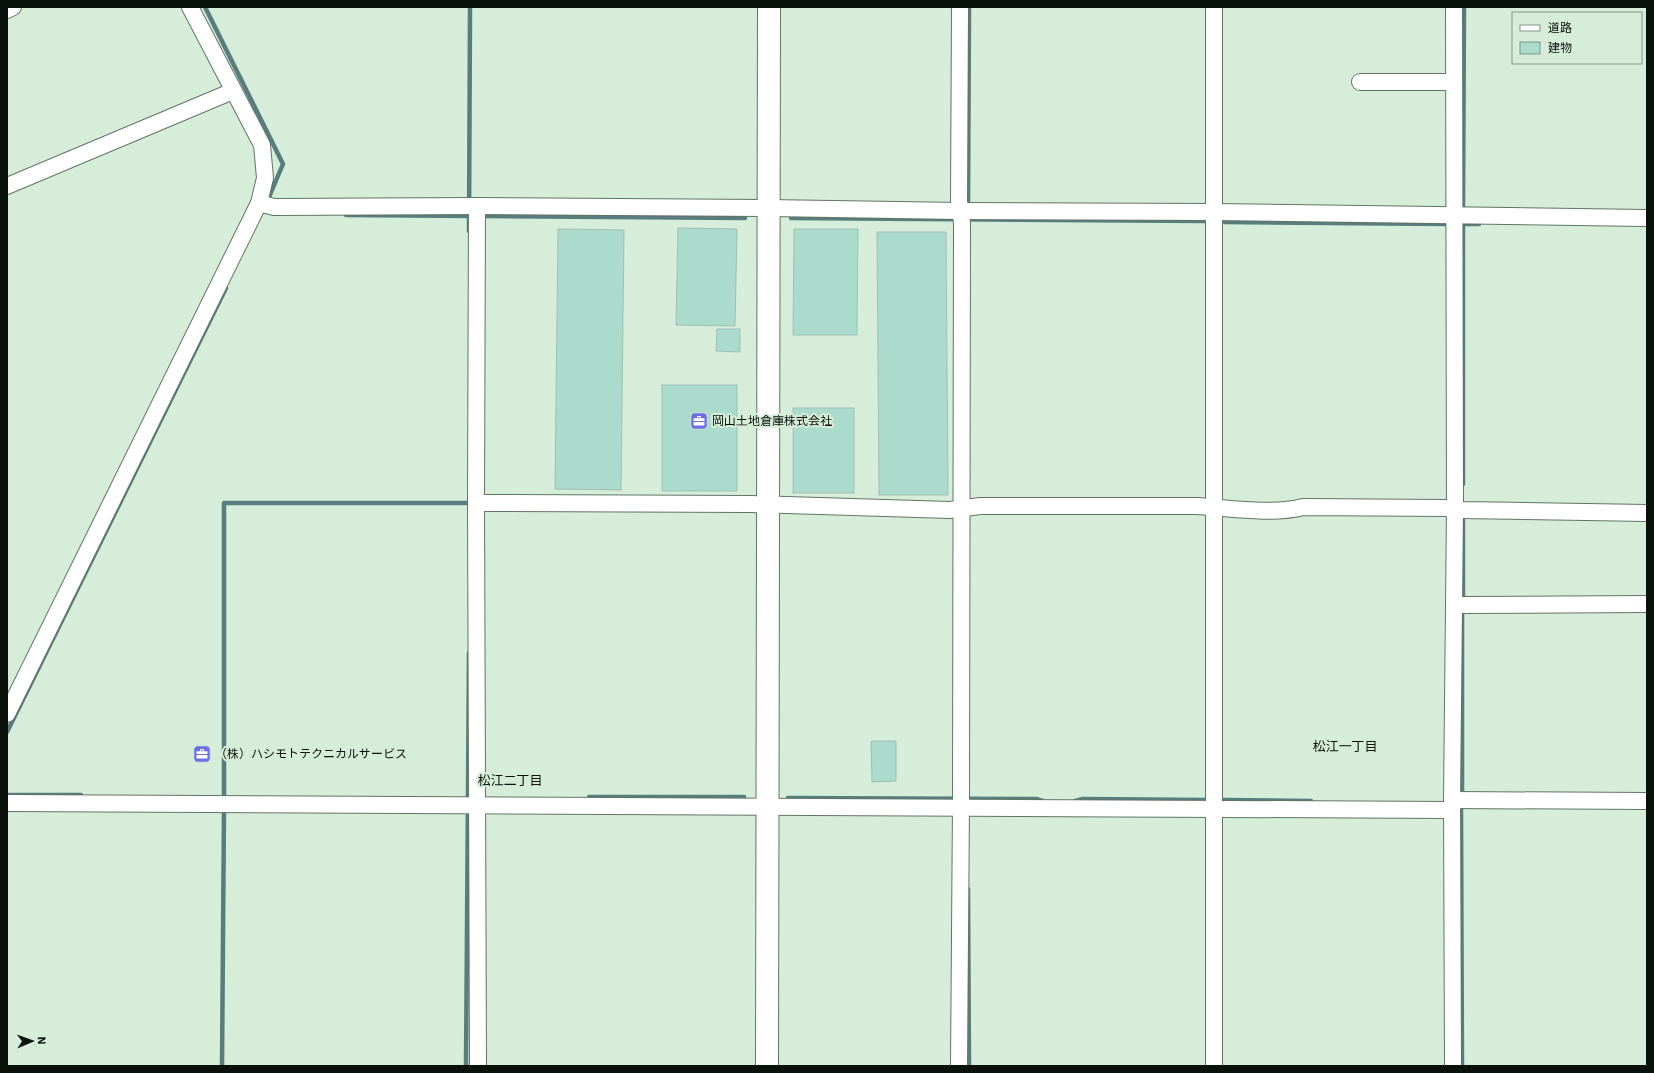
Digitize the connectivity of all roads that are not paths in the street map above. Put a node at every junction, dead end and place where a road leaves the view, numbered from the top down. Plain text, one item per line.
1 (13, 7) edge
2 (190, 7) edge
3 (769, 7) edge
4 (960, 7) edge
5 (1214, 7) edge
6 (1454, 7) edge
7 (7, 10) edge
8 (1360, 82) dead end
9 (1454, 82) junction
10 (233, 92) junction
11 (7, 186) edge
12 (266, 205) junction
13 (768, 208) junction
14 (473, 210) junction
15 (1214, 212) junction
16 (964, 214) junction
17 (1454, 216) junction
18 (1647, 218) edge
19 (476, 503) junction
20 (768, 505) junction
21 (1214, 507) junction
22 (967, 508) junction
23 (1455, 509) junction
24 (1647, 513) edge
25 (1647, 604) edge
26 (1454, 605) junction
27 (7, 714) edge
28 (474, 800) junction
29 (1647, 801) edge
30 (7, 803) edge
31 (964, 804) junction
32 (1452, 805) junction
33 (768, 807) junction
34 (1214, 809) junction
35 (478, 1066) edge
36 (767, 1066) edge
37 (959, 1066) edge
38 (1214, 1066) edge
39 (1453, 1066) edge

1 - 7 street
2 - 10 street
3 - 13 street
4 - 16 street
5 - 15 street
6 - 9 street
8 - 9 street
9 - 17 street
10 - 11 street
10 - 12 street
12 - 14 street
12 - 27 street
13 - 14 street
13 - 16 street
13 - 20 street
14 - 19 street
15 - 16 street
15 - 17 street
15 - 21 street
16 - 22 street
17 - 18 street
17 - 23 street
19 - 20 street
19 - 28 street
20 - 22 street
20 - 33 street
21 - 22 street
21 - 23 street
21 - 34 street
22 - 31 street
23 - 24 street
23 - 26 street
25 - 26 street
26 - 32 street
28 - 30 street
28 - 33 street
28 - 35 street
29 - 32 street
31 - 33 street
31 - 34 street
31 - 37 street
32 - 34 street
32 - 39 street
33 - 36 street
34 - 38 street

